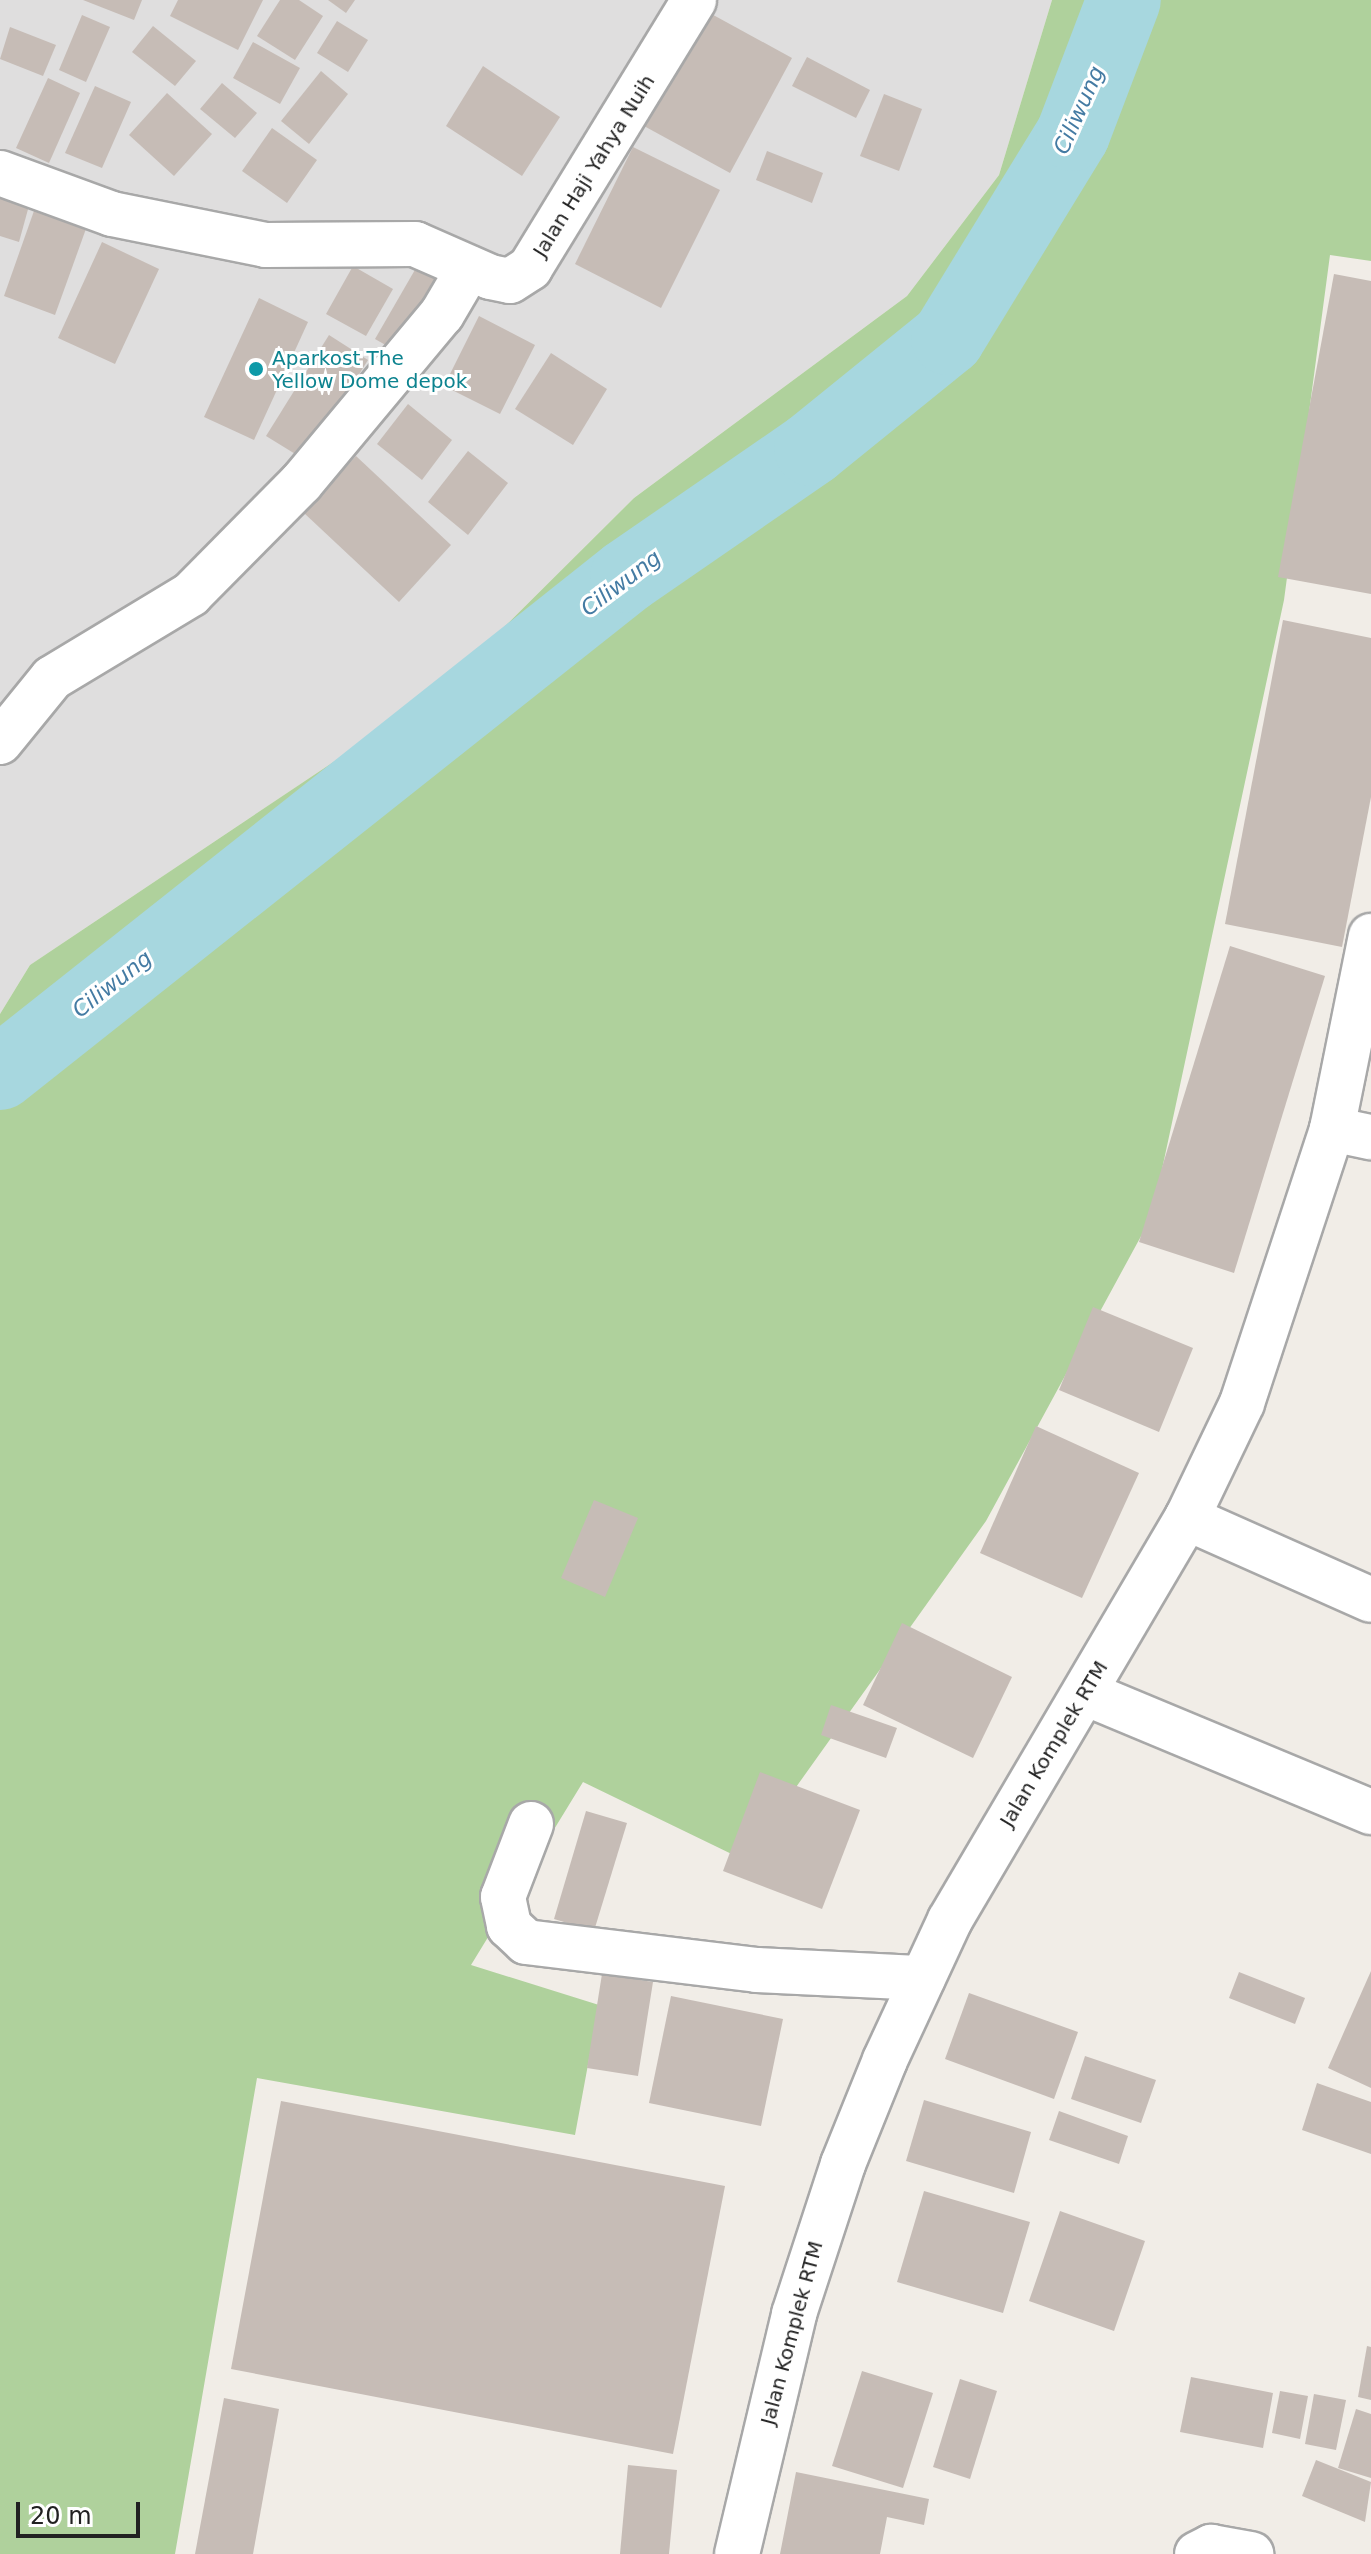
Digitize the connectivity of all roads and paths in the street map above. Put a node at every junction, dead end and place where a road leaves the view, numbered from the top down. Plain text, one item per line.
1 (694, 0) edge
2 (0, 173) edge
3 (480, 273) junction
4 (416, 384) dead end
5 (0, 742) edge
6 (1371, 936) edge
7 (1351, 1133) edge
8 (1187, 1518) junction
9 (1371, 1600) edge
10 (1085, 1693) junction
11 (1371, 1812) edge
12 (531, 1824) dead end
13 (923, 1978) junction
14 (737, 2554) edge
15 (1197, 2554) edge
16 (1251, 2554) edge

1 - 3 street, Jalan Haji Yahya Nuih
2 - 3 street
3 - 4 street
3 - 5 street
6 - 7 street, Jalan Komplek RTM
7 - 8 street, Jalan Komplek RTM
8 - 9 street
8 - 10 street, Jalan Komplek RTM
10 - 11 street
10 - 13 street, Jalan Komplek RTM
12 - 13 street
13 - 14 street, Jalan Komplek RTM
15 - 16 street

